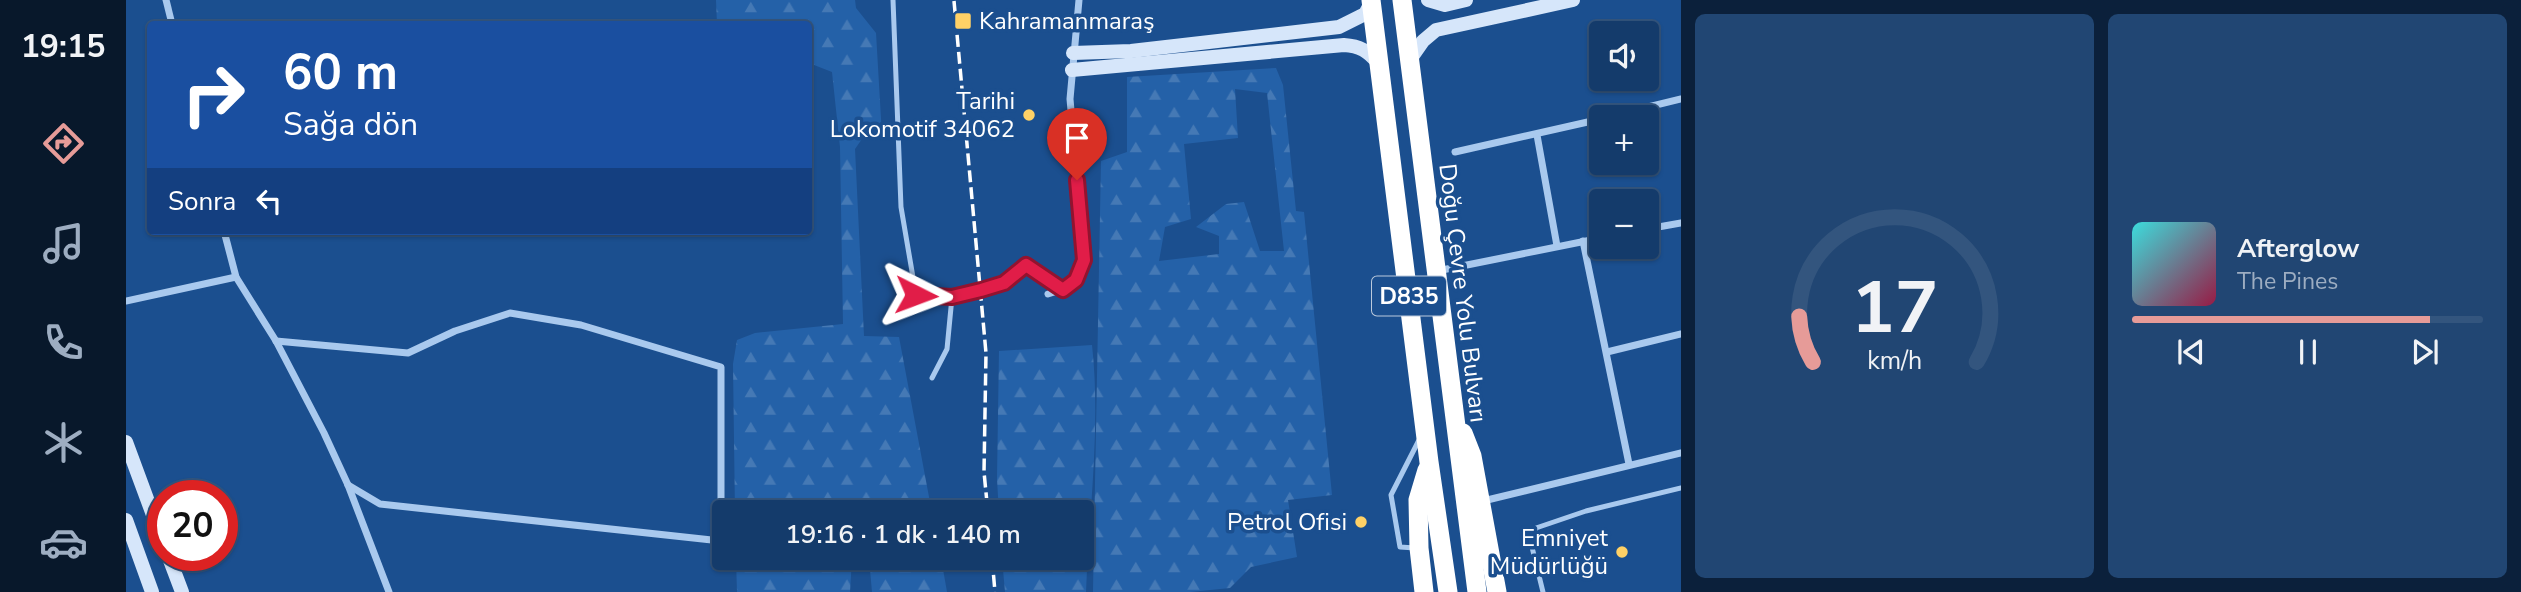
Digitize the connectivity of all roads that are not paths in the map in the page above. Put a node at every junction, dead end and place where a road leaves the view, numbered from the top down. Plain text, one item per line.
1 (166, 0) edge
2 (893, 0) edge
3 (1079, 0) edge
4 (1402, 0) edge
5 (1428, 0) edge
6 (1466, 0) edge
7 (1573, 0) edge
8 (1371, 1) edge
9 (171, 21) edge
10 (1073, 53) junction
11 (1409, 61) junction
12 (1378, 63) junction
13 (1072, 70) junction
14 (1681, 99) edge
15 (1656, 105) edge
16 (1589, 122) edge
17 (1537, 135) junction
18 (1455, 152) dead end
19 (1681, 223) edge
20 (1659, 227) edge
21 (225, 235) edge
22 (1589, 240) edge
23 (1583, 241) junction
24 (1557, 246) junction
25 (1437, 271) junction
26 (236, 278) junction
27 (1063, 290) junction
28 (1048, 294) dead end
29 (952, 297) junction
30 (126, 301) edge
31 (1681, 334) edge
32 (276, 341) junction
33 (1607, 352) junction
34 (932, 378) dead end
35 (1455, 420) junction
36 (1426, 427) junction
37 (126, 442) edge
38 (1681, 453) edge
39 (1429, 462) junction
40 (1629, 464) junction
41 (348, 485) junction
42 (1681, 488) edge
43 (147, 499) edge
44 (1482, 502) junction
45 (126, 520) edge
46 (1419, 548) junction
47 (174, 571) edge
48 (152, 592) edge
49 (182, 592) edge
50 (389, 592) edge
51 (1424, 592) edge
52 (1448, 592) edge
53 (1477, 592) edge
54 (1497, 592) edge
55 (1543, 592) edge

1 - 9 street
2 - 29 lane
3 - 10 street
4 - 11 highway, Doğu Çevre Yolu Bulvarı / D835
5 - 6 main road
7 - 11 main road
8 - 10 main road
8 - 12 highway, D835
10 - 13 street
11 - 25 highway, Doğu Çevre Yolu Bulvarı / D835
12 - 13 main road
12 - 36 highway, D835
13 - 27 street
14 - 15 street
16 - 17 street
17 - 18 street
17 - 24 street
19 - 20 street
21 - 26 street
22 - 23 street
23 - 24 street
23 - 33 street
24 - 25 street
25 - 35 highway, Doğu Çevre Yolu Bulvarı / D835
26 - 30 street
26 - 32 street
27 - 28 street
27 - 29 lane
29 - 34 lane
31 - 33 street
32 - 41 street
32 - 41 street
33 - 40 street
35 - 44 highway
35 - 53 highway, Doğu Çevre Yolu Bulvarı / D835
36 - 39 highway, D835
36 - 46 lane
37 - 43 main road
38 - 40 street
39 - 46 highway
39 - 52 highway, D835
40 - 44 street
41 - 50 street
42 - 55 lane
44 - 54 highway
45 - 48 main road
46 - 51 highway
47 - 49 main road

